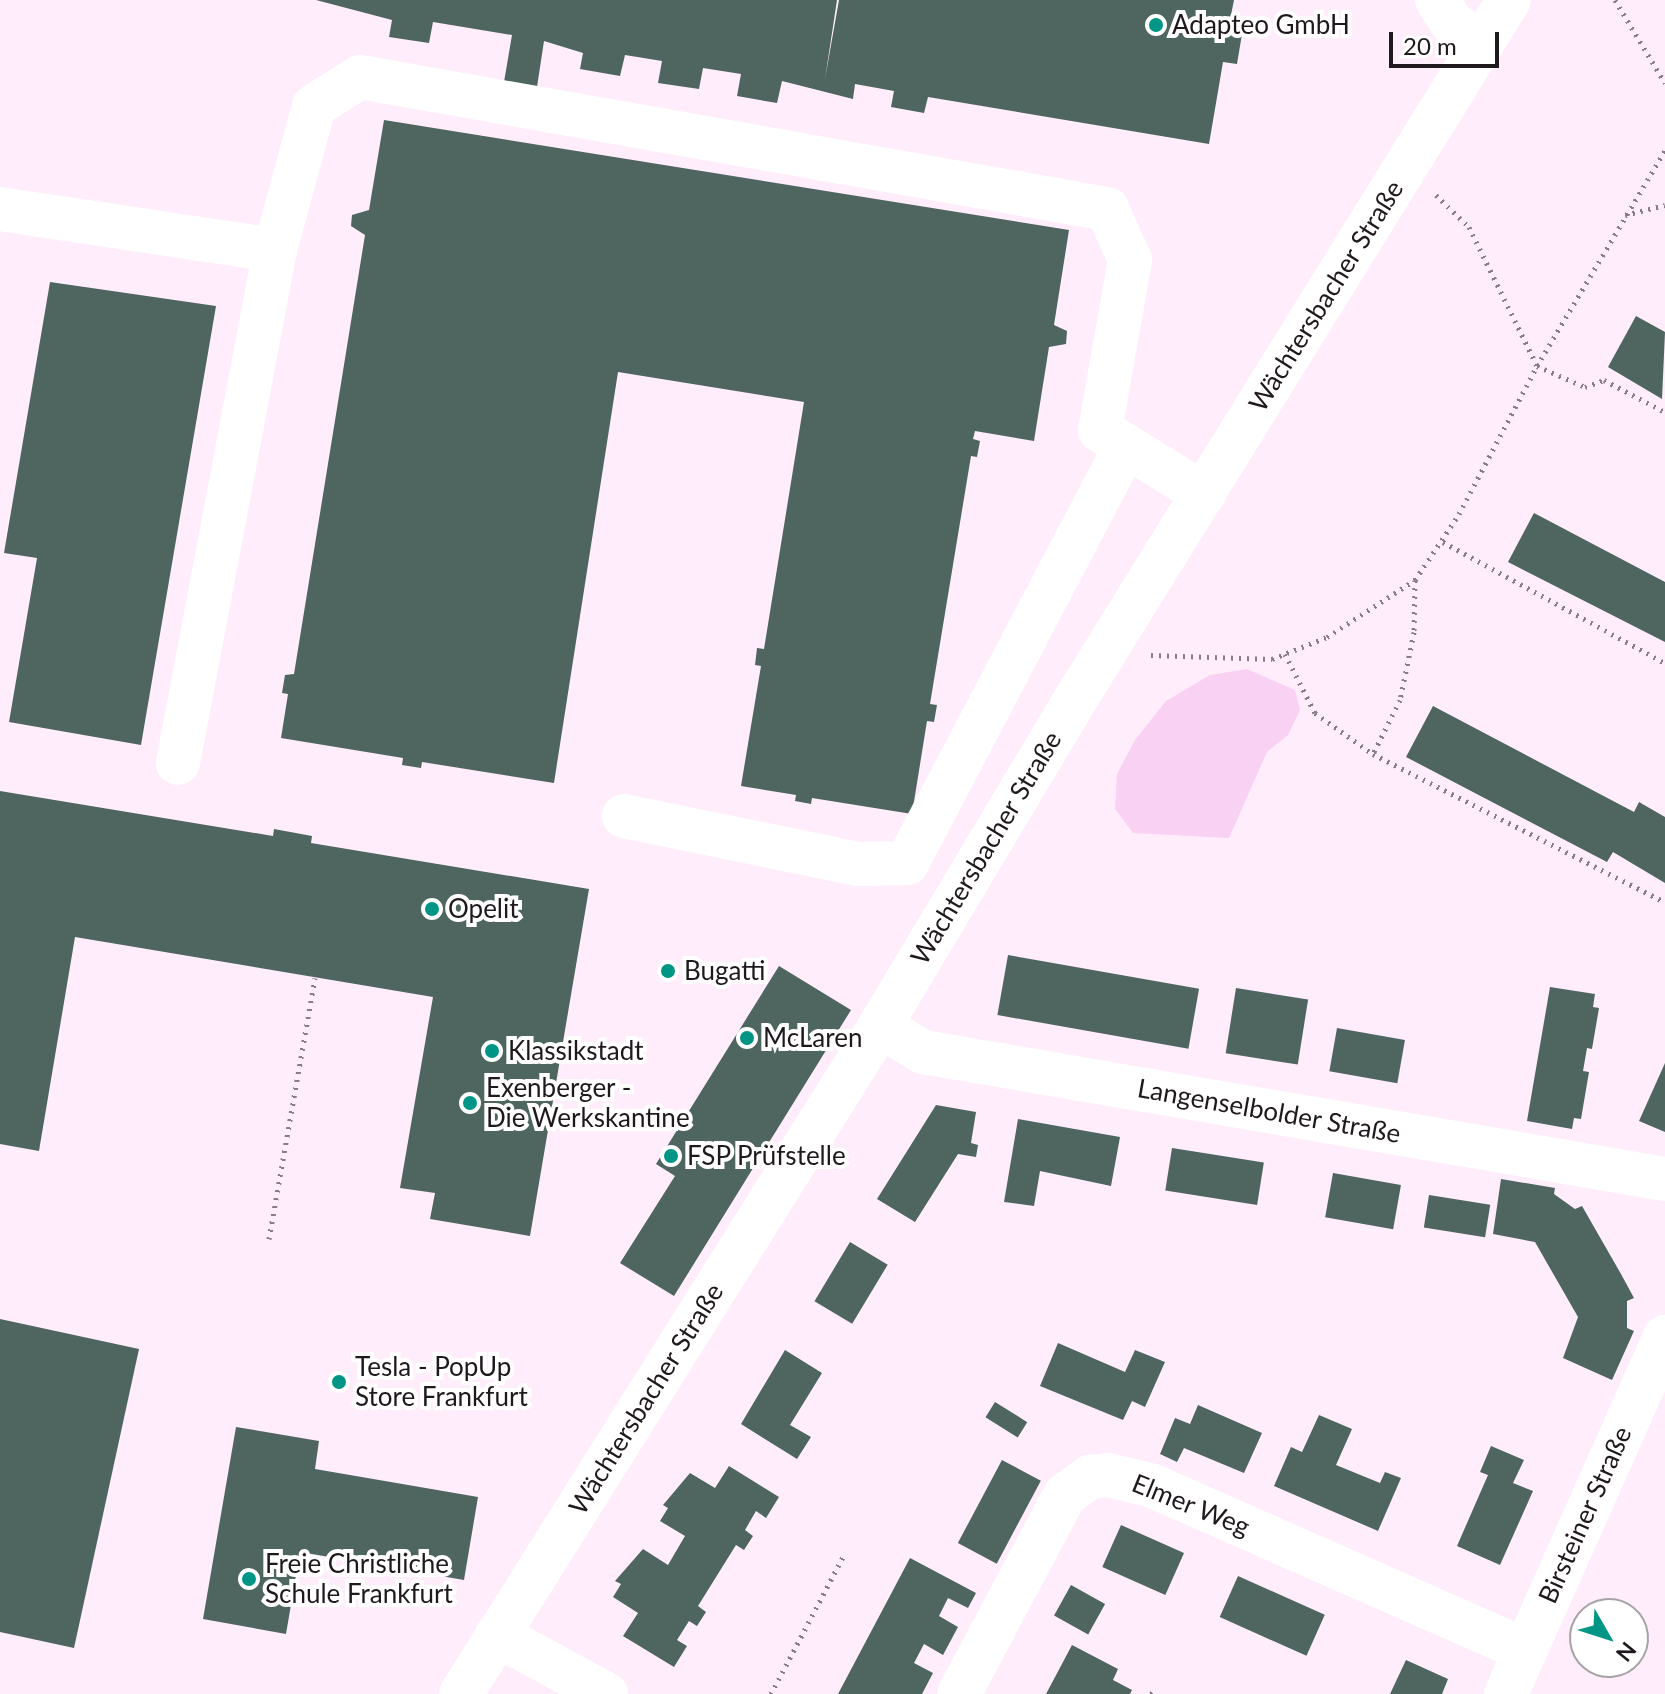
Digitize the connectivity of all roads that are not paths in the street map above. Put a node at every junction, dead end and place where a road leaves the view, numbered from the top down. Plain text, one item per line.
1 (1437, 0) edge
2 (1509, 0) edge
3 (1482, 43) junction
4 (0, 209) edge
5 (275, 250) junction
6 (1126, 446) junction
7 (1204, 494) junction
8 (178, 763) dead end
9 (624, 816) dead end
10 (880, 1026) junction
11 (1665, 1179) edge
12 (1665, 1337) edge
13 (497, 1635) junction
14 (1525, 1650) junction
15 (461, 1694) edge
16 (606, 1694) edge
17 (959, 1694) edge
18 (1506, 1694) edge

1 - 3 street
2 - 3 street, Wächtersbacher Straße
3 - 7 street, Wächtersbacher Straße
4 - 5 street
5 - 6 street
5 - 8 street
6 - 7 street
6 - 9 street
7 - 10 street, Wächtersbacher Straße
10 - 11 street, Langenselbolder Straße
10 - 13 street, Wächtersbacher Straße
12 - 14 street, Birsteiner Straße
13 - 15 street, Wächtersbacher Straße
13 - 16 street
14 - 17 street, Elmer Weg
14 - 18 street, Birsteiner Straße

